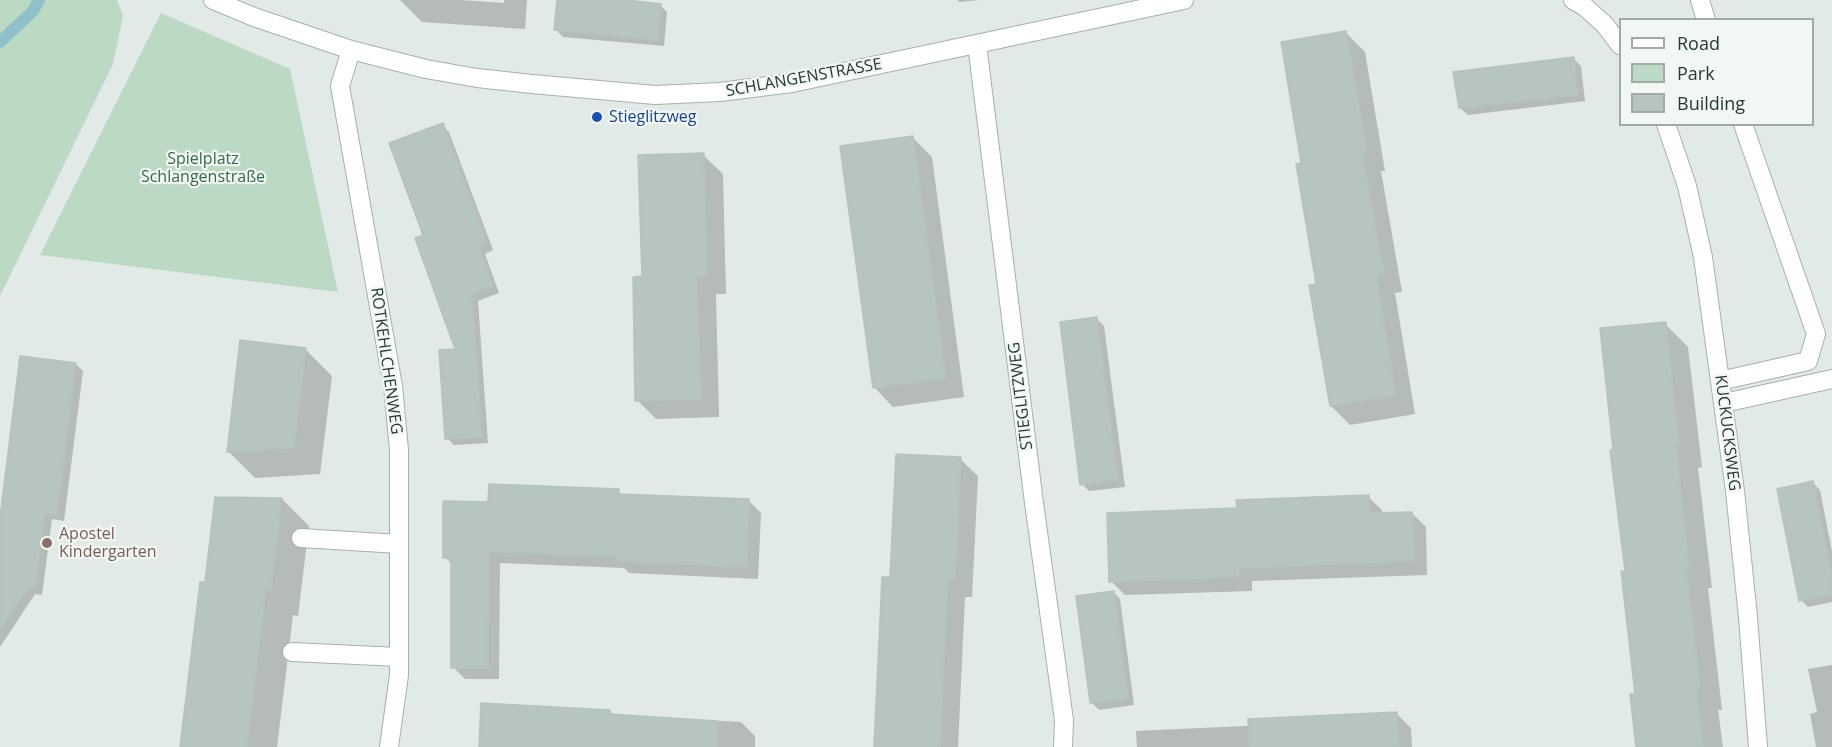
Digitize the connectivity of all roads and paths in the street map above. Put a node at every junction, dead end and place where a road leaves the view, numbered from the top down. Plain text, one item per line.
1 (213, 0) edge
2 (1184, 0) edge
3 (1573, 0) edge
4 (1700, 0) edge
5 (1705, 18) edge
6 (977, 44) junction
7 (1619, 44) edge
8 (351, 51) junction
9 (1667, 126) edge
10 (1744, 126) edge
11 (1832, 379) edge
12 (1720, 381) junction
13 (1724, 404) junction
14 (301, 538) dead end
15 (399, 544) junction
16 (292, 652) dead end
17 (399, 657) junction
18 (389, 747) edge
19 (1063, 747) edge
20 (1758, 747) edge

1 - 8 street, SCHLANGENSTRASSE
2 - 6 street, SCHLANGENSTRASSE
3 - 7 street
4 - 5 street
6 - 8 street, SCHLANGENSTRASSE
6 - 19 street, STIEGLITZWEG
8 - 15 street, ROTKEHLCHENWEG
9 - 12 street, KUCKUCKSWEG
10 - 12 street
11 - 13 street
12 - 13 street, KUCKUCKSWEG
13 - 20 street, KUCKUCKSWEG
14 - 15 street
15 - 17 street, ROTKEHLCHENWEG
16 - 17 street
17 - 18 street, ROTKEHLCHENWEG

